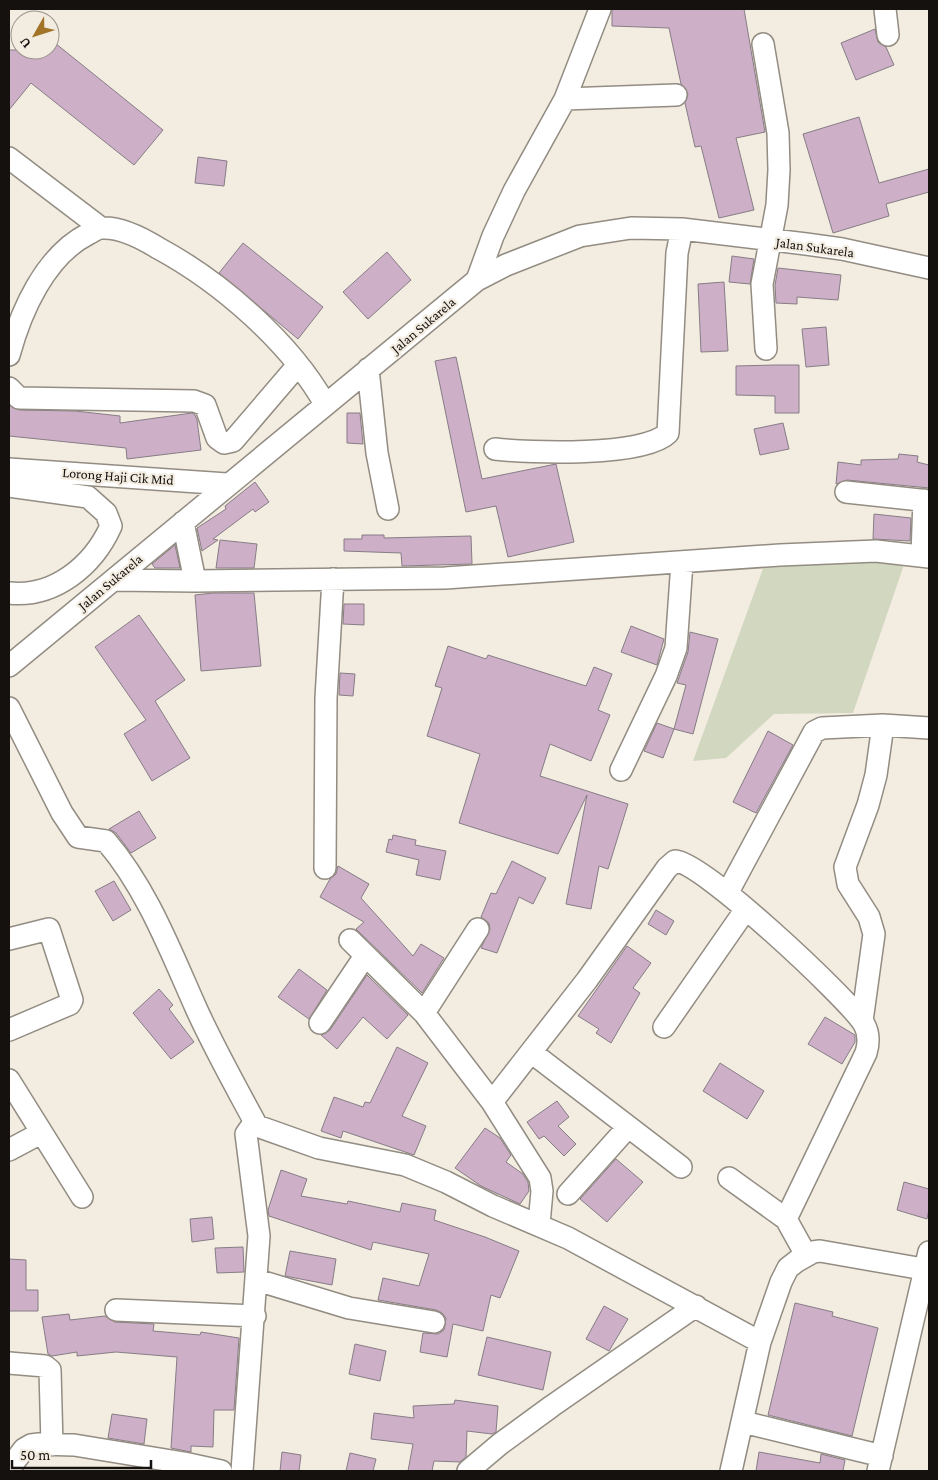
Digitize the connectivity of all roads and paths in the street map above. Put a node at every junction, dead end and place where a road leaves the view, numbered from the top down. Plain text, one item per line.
1 (600, 9) edge
2 (885, 9) edge
3 (888, 35) dead end
4 (763, 44) dead end
5 (676, 95) dead end
6 (565, 99) junction
7 (9, 158) edge
8 (100, 228) junction
9 (682, 228) junction
10 (769, 240) junction
11 (929, 268) edge
12 (477, 280) junction
13 (766, 349) dead end
14 (9, 355) edge
15 (298, 365) junction
16 (368, 369) junction
17 (9, 388) edge
18 (325, 404) junction
19 (495, 449) dead end
20 (9, 469) edge
21 (227, 484) junction
22 (9, 486) edge
23 (846, 492) dead end
24 (927, 501) edge
25 (388, 509) dead end
26 (183, 522) junction
27 (926, 556) edge
28 (682, 562) junction
29 (67, 579) junction
30 (333, 579) junction
31 (114, 580) junction
32 (195, 581) junction
33 (9, 593) edge
34 (86, 603) junction
35 (9, 666) edge
36 (9, 708) edge
37 (883, 725) junction
38 (929, 728) edge
39 (621, 770) dead end
40 (325, 868) dead end
41 (728, 892) junction
42 (746, 909) junction
43 (478, 928) dead end
44 (9, 940) edge
45 (350, 940) dead end
46 (365, 956) junction
47 (424, 1013) junction
48 (862, 1021) junction
49 (320, 1023) dead end
50 (664, 1027) dead end
51 (9, 1030) edge
52 (531, 1052) junction
53 (9, 1080) edge
54 (492, 1102) junction
55 (257, 1126) junction
56 (628, 1127) junction
57 (41, 1133) junction
58 (9, 1150) edge
59 (681, 1167) dead end
60 (729, 1178) dead end
61 (568, 1194) dead end
62 (82, 1197) dead end
63 (786, 1219) junction
64 (539, 1224) junction
65 (806, 1255) junction
66 (927, 1264) edge
67 (257, 1280) junction
68 (696, 1306) junction
69 (116, 1310) dead end
70 (255, 1316) junction
71 (434, 1322) dead end
72 (760, 1342) junction
73 (9, 1363) edge
74 (743, 1422) junction
75 (52, 1445) junction
76 (880, 1464) edge
77 (9, 1466) edge
78 (221, 1471) edge
79 (242, 1471) edge
80 (468, 1471) edge
81 (731, 1471) edge

1 - 6 street
2 - 3 street
4 - 10 street
5 - 6 street
6 - 12 street
7 - 8 street
8 - 14 street
8 - 15 street
9 - 10 street, Jalan Sukarela
9 - 12 street, Jalan Sukarela
9 - 19 street
10 - 11 street, Jalan Sukarela
10 - 13 street
12 - 16 street, Jalan Sukarela
15 - 17 street
15 - 18 street
16 - 18 street, Jalan Sukarela
16 - 25 street
18 - 21 street, Jalan Sukarela
20 - 21 street, Lorong Haji Cik Mid
21 - 26 street, Jalan Sukarela
22 - 29 street
23 - 24 street
24 - 27 street
26 - 31 street, Jalan Sukarela
26 - 32 street
27 - 28 street
28 - 30 street
28 - 39 street
29 - 33 street
29 - 34 street
30 - 32 street
30 - 40 street
31 - 32 street
31 - 34 street, Jalan Sukarela
34 - 35 street, Jalan Sukarela
36 - 55 street
37 - 38 street
37 - 41 street
37 - 48 street
41 - 42 street
41 - 52 street
42 - 48 street
42 - 50 street
43 - 47 street
44 - 51 street
45 - 46 street
46 - 47 street
46 - 49 street
47 - 54 street
48 - 63 street
52 - 54 street
52 - 56 street
53 - 57 street
54 - 64 street
55 - 64 street
55 - 67 street
56 - 59 street
56 - 61 street
57 - 58 street
57 - 62 street
60 - 63 street
63 - 65 street
64 - 68 street
65 - 66 street
65 - 72 street
66 - 76 street
67 - 70 street
67 - 71 street
68 - 72 street
68 - 80 street
69 - 70 street
70 - 79 street
72 - 74 street
73 - 75 street
74 - 76 street
74 - 81 street
75 - 77 street
75 - 78 street

